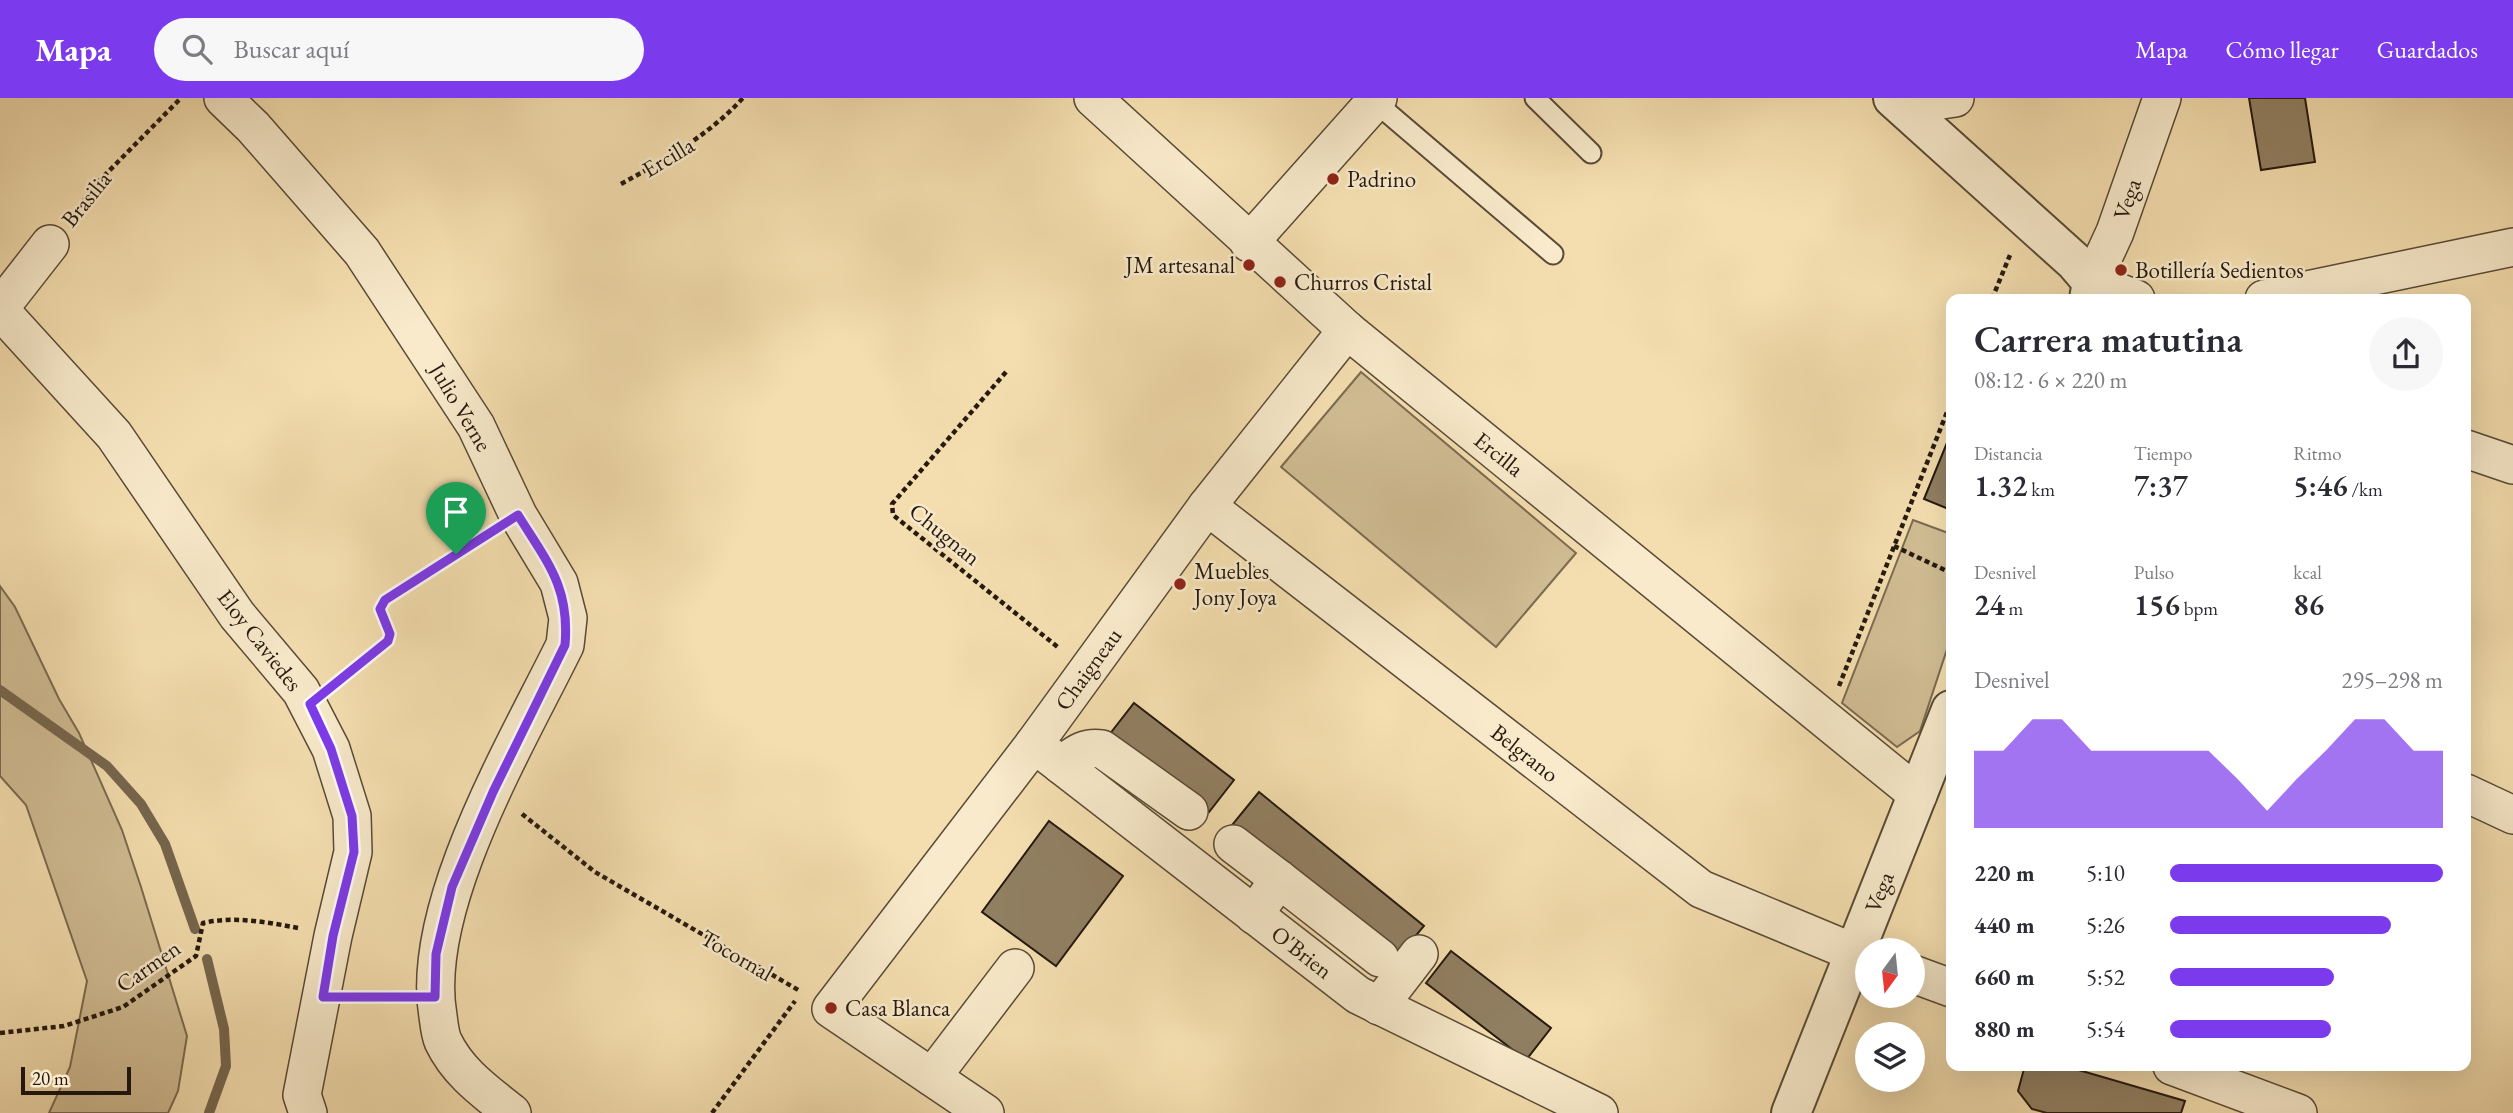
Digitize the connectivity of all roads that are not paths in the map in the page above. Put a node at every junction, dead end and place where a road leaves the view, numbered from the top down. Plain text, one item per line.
1 (223, 98) edge
2 (1093, 98) edge
3 (1535, 98) edge
4 (1955, 98) edge
5 (2162, 98) edge
6 (1376, 100) edge
7 (1898, 102) edge
8 (1591, 153) dead end
9 (1249, 243) junction
10 (50, 244) road end
11 (2513, 247) edge
12 (1553, 254) dead end
13 (2091, 291) edge
14 (2288, 294) edge
15 (0, 309) edge
16 (1347, 331) junction
17 (2471, 451) edge
18 (2513, 465) edge
19 (1207, 506) junction
20 (1946, 723) edge
21 (1048, 755) junction
22 (1918, 795) junction
23 (2471, 795) edge
24 (1189, 811) dead end
25 (2513, 815) edge
26 (1233, 844) dead end
27 (1279, 879) junction
28 (1254, 915) junction
29 (1867, 938) edge
30 (1855, 953) edge
31 (1419, 954) dead end
32 (1380, 958) dead end
33 (1015, 968) dead end
34 (1855, 969) edge
35 (1925, 978) edge
36 (1946, 986) edge
37 (1379, 1006) junction
38 (2181, 1071) edge
39 (932, 1077) junction
40 (2234, 1101) edge
41 (308, 1113) edge
42 (512, 1113) edge
43 (985, 1113) edge
44 (1600, 1113) edge
45 (1791, 1113) edge
46 (2298, 1113) edge

1 - 42 street, Julio Verne
2 - 9 street, Ercilla
3 - 8 lane
4 - 7 street
5 - 13 street, Vega
6 - 9 street
6 - 12 lane
7 - 13 street
9 - 16 street, Ercilla
10 - 15 street, Brasilia
11 - 14 street
15 - 41 street, Eloy Caviedes
16 - 19 street, Chaigneau
16 - 22 street, Ercilla
17 - 18 street
19 - 21 street, Chaigneau
19 - 30 street, Belgrano
20 - 22 street, Vega
21 - 24 street
21 - 28 street, O'Brien
21 - 39 street, Chaigneau
22 - 29 street, Vega
23 - 25 street
26 - 27 street
27 - 28 street
27 - 32 street
28 - 37 street, O'Brien
31 - 37 street
33 - 39 street
34 - 45 street, Vega
35 - 36 street
37 - 44 street, O'Brien
38 - 40 street
39 - 43 street
40 - 46 street

